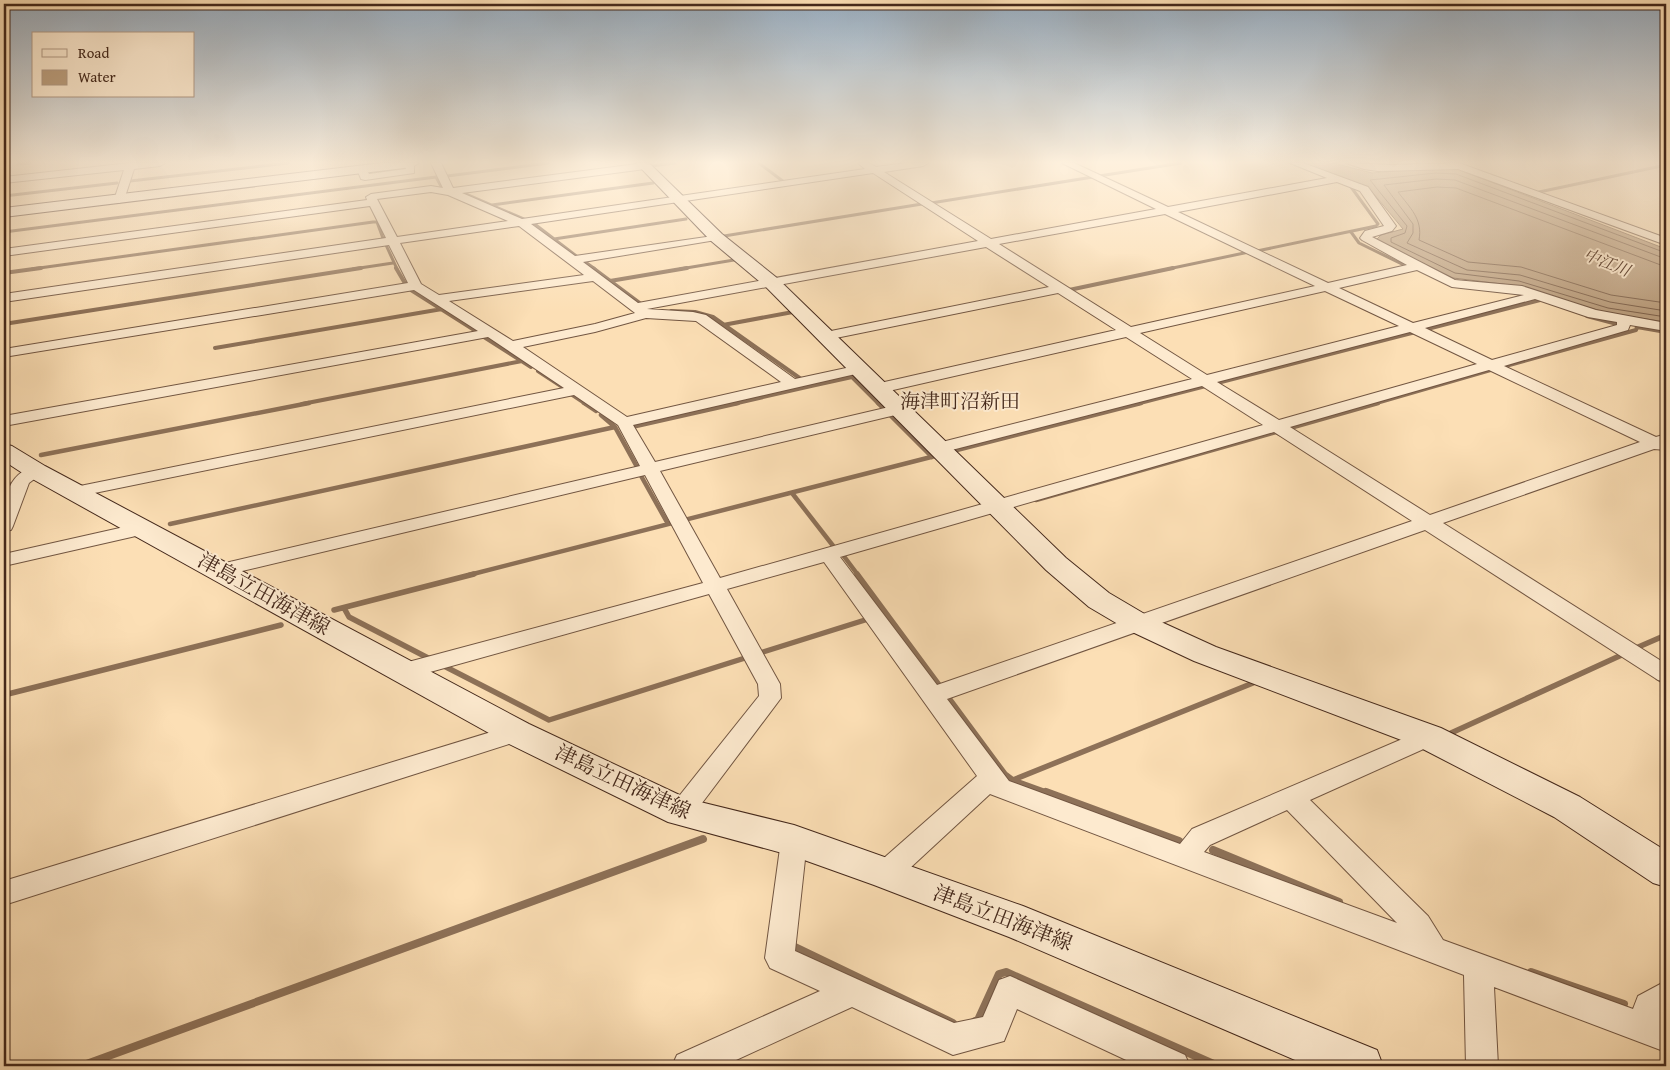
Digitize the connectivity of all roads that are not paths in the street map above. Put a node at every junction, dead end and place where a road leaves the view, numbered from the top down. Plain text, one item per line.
1 (292, 213) edge
2 (378, 213) edge
3 (500, 213) edge
4 (583, 213) edge
5 (692, 213) edge
6 (943, 213) edge
7 (1151, 213) edge
8 (1173, 213) edge
9 (1381, 213) edge
10 (1587, 213) edge
11 (521, 222) junction
12 (716, 237) junction
13 (392, 241) junction
14 (989, 242) junction
15 (1666, 242) edge
16 (4, 252) edge
17 (573, 260) junction
18 (1418, 266) junction
19 (596, 277) junction
20 (771, 282) junction
21 (416, 286) junction
22 (1327, 286) junction
23 (1062, 288) junction
24 (1535, 296) junction
25 (4, 298) edge
26 (437, 299) junction
27 (640, 311) junction
28 (1624, 321) junction
29 (1666, 327) edge
30 (1417, 329) junction
31 (1130, 331) junction
32 (490, 333) junction
33 (826, 336) junction
34 (511, 346) junction
35 (4, 353) edge
36 (1491, 365) junction
37 (860, 369) junction
38 (1209, 383) junction
39 (792, 384) junction
40 (880, 388) junction
41 (578, 390) junction
42 (902, 409) junction
43 (4, 421) edge
44 (624, 422) junction
45 (1278, 426) junction
46 (1662, 443) edge
47 (4, 451) edge
48 (943, 451) junction
49 (650, 468) junction
50 (36, 471) junction
51 (75, 492) junction
52 (998, 505) junction
53 (1428, 522) junction
54 (4, 526) edge
55 (142, 529) junction
56 (828, 554) junction
57 (4, 560) edge
58 (221, 570) junction
59 (716, 586) junction
60 (1138, 623) junction
61 (405, 671) junction
62 (1666, 674) edge
63 (933, 695) junction
64 (517, 733) junction
65 (1429, 737) junction
66 (992, 777) junction
67 (1290, 797) junction
68 (681, 812) junction
69 (794, 842) junction
70 (1185, 857) junction
71 (1666, 871) edge
72 (886, 873) junction
73 (4, 893) edge
74 (1434, 951) junction
75 (1478, 967) junction
76 (852, 992) junction
77 (1666, 995) edge
78 (1655, 1033) edge
79 (688, 1066) edge
80 (1174, 1066) edge
81 (1361, 1066) edge
82 (1482, 1066) edge

1 - 16 street
2 - 13 street
3 - 11 street
4 - 11 street
5 - 12 street
6 - 14 street
7 - 14 street
8 - 22 street
9 - 18 street
10 - 15 street
11 - 13 street
11 - 17 street
12 - 17 street
12 - 20 street
13 - 21 street
13 - 25 street
14 - 20 street
14 - 23 street
17 - 19 street
18 - 22 street
18 - 24 street
19 - 26 street
19 - 27 street
20 - 27 street
20 - 33 street
21 - 26 street
21 - 35 street
22 - 30 street
22 - 31 street
23 - 31 street
23 - 33 street
24 - 28 street
24 - 30 street
26 - 32 street
27 - 34 street
27 - 39 street
28 - 29 street
28 - 36 street
30 - 36 street
30 - 38 street
31 - 38 street
31 - 40 street
32 - 34 street
32 - 43 street
33 - 37 street
34 - 41 street
36 - 45 street
36 - 46 street
37 - 39 street
37 - 40 street
38 - 45 street
38 - 48 street
39 - 44 street
40 - 42 street
41 - 44 street
41 - 51 street
42 - 48 street
42 - 49 street
44 - 49 street
45 - 52 street
45 - 53 street
46 - 53 street
47 - 50 street, 津島立田海津線
48 - 52 street
49 - 58 street
49 - 59 street
50 - 51 street, 津島立田海津線
50 - 54 street
51 - 55 street, 津島立田海津線
52 - 56 street
52 - 60 street
53 - 60 street
53 - 62 street
55 - 57 street
55 - 58 street, 津島立田海津線
56 - 59 street
56 - 63 street
58 - 61 street, 津島立田海津線
59 - 61 street
59 - 68 street
60 - 63 street
60 - 65 street
61 - 64 street, 津島立田海津線
63 - 66 street
64 - 68 street, 津島立田海津線
64 - 73 street
65 - 67 street
65 - 71 street
66 - 70 street
66 - 72 street
67 - 70 street
67 - 74 street
68 - 69 street, 津島立田海津線
69 - 72 street, 津島立田海津線
69 - 76 street
70 - 74 street
72 - 81 street, 津島立田海津線
74 - 75 street
75 - 78 street
75 - 82 street
76 - 79 street
76 - 80 street
77 - 78 street

